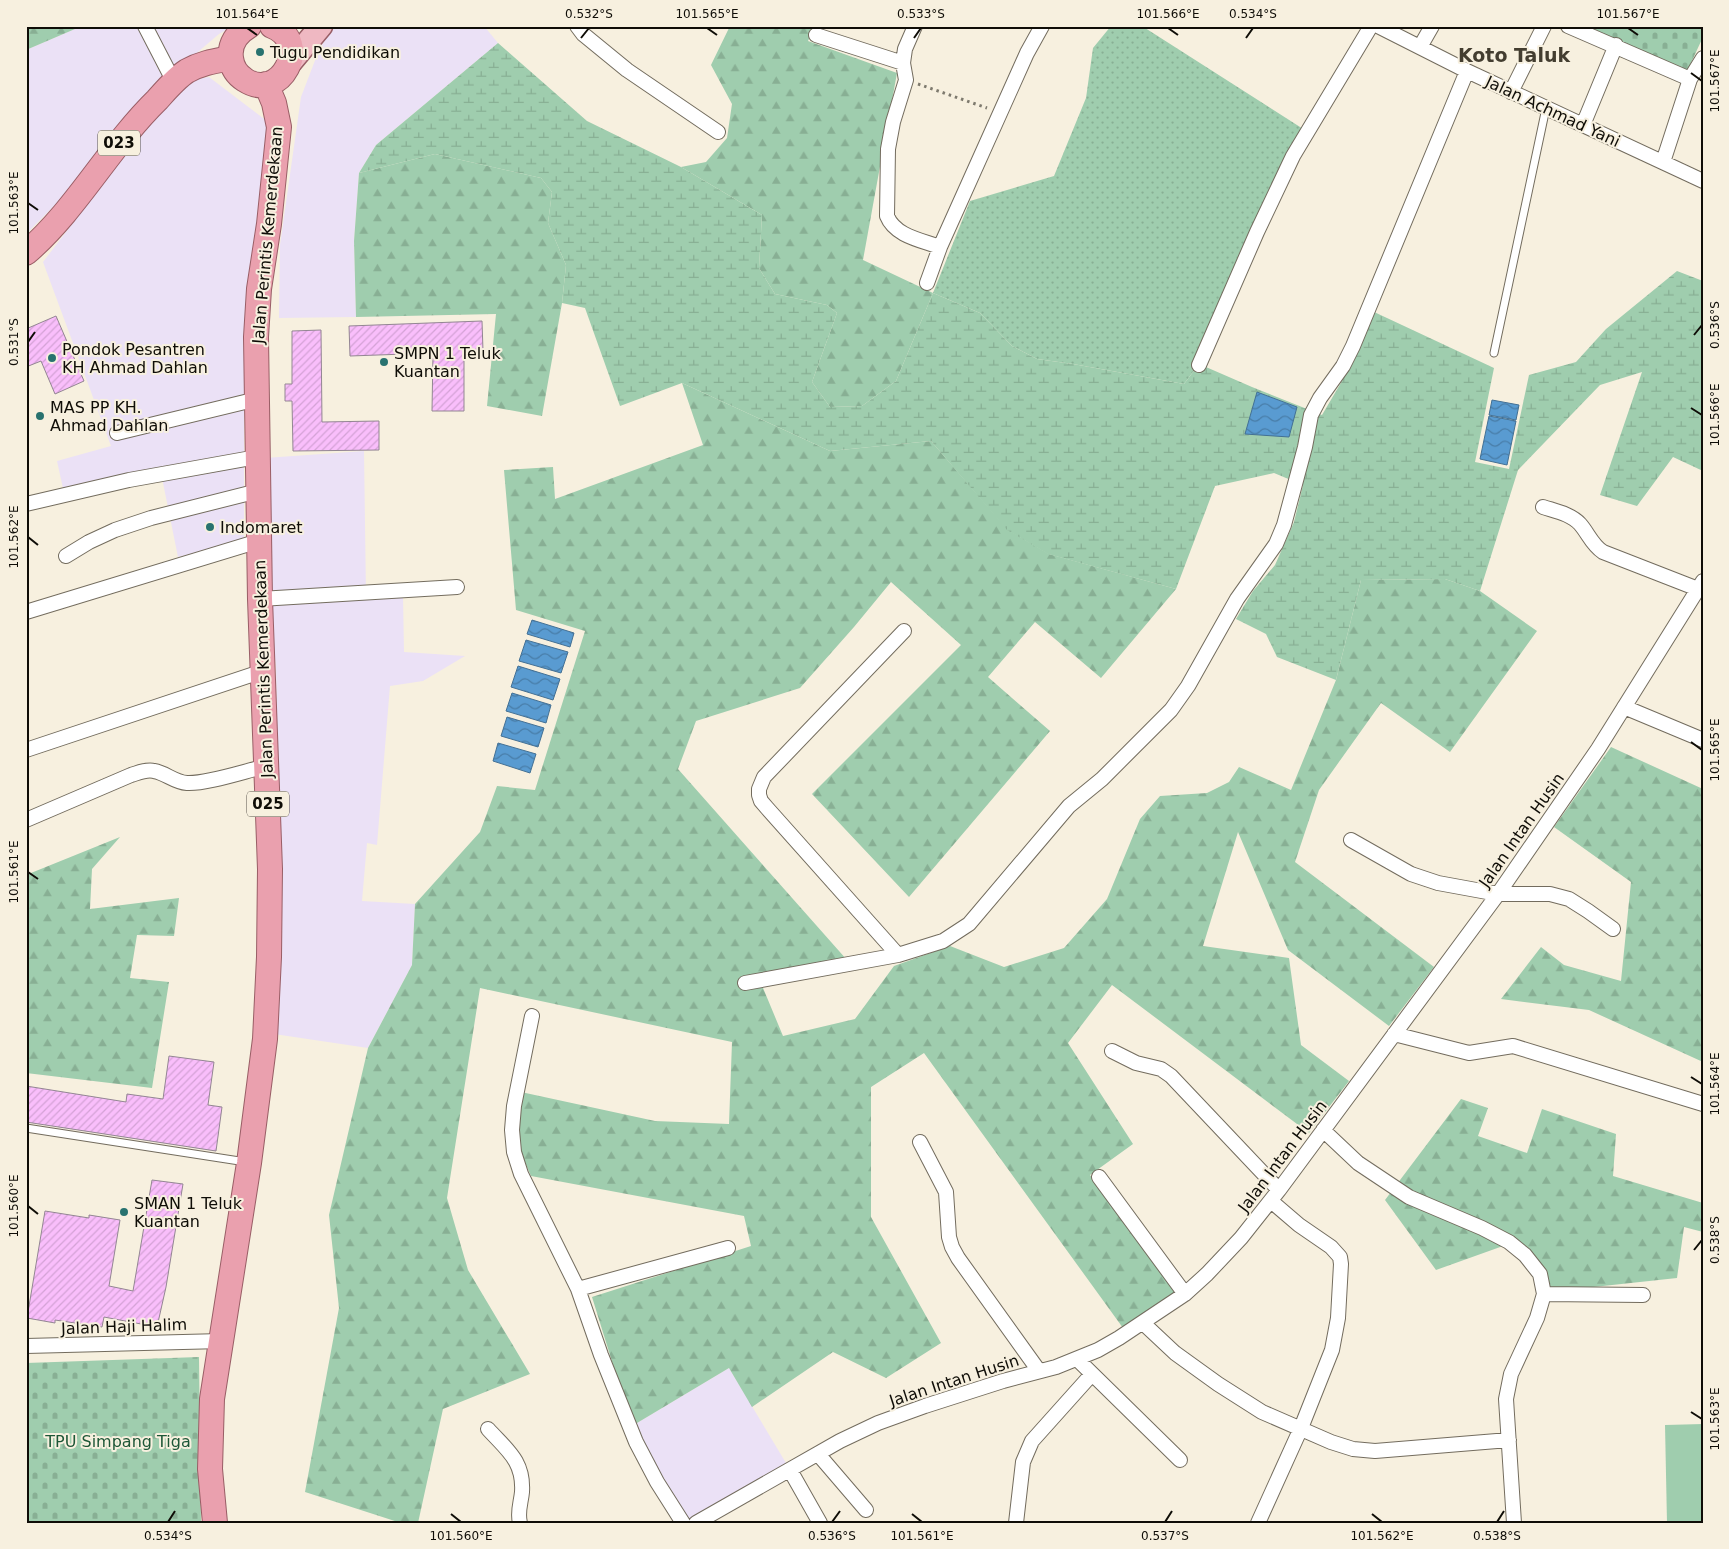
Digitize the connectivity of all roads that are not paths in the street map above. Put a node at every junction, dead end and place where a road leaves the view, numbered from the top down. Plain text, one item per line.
1 (144, 26) edge
2 (248, 26) edge
3 (272, 26) edge
4 (321, 26) edge
5 (577, 26) edge
6 (915, 26) edge
7 (1042, 26) edge
8 (1372, 26) edge
9 (1378, 26) edge
10 (1432, 26) edge
11 (1544, 26) edge
12 (1568, 26) edge
13 (816, 35) dead end
14 (1616, 46) junction
15 (1420, 47) junction
16 (231, 58) junction
17 (1703, 58) edge
18 (290, 63) junction
19 (903, 63) junction
20 (1467, 71) junction
21 (1690, 79) junction
22 (174, 82) junction
23 (266, 84) junction
24 (1511, 92) junction
25 (1546, 108) junction
26 (1583, 125) junction
27 (718, 132) dead end
28 (1663, 162) junction
29 (1703, 181) edge
30 (940, 247) junction
31 (26, 253) edge
32 (927, 282) dead end
33 (1494, 353) dead end
34 (1199, 364) dead end
35 (257, 399) junction
36 (117, 433) dead end
37 (257, 457) junction
38 (258, 491) junction
39 (26, 504) edge
40 (1543, 507) dead end
41 (259, 542) junction
42 (66, 556) dead end
43 (1700, 585) edge
44 (457, 588) dead end
45 (260, 598) junction
46 (26, 612) edge
47 (904, 631) dead end
48 (263, 671) junction
49 (1624, 708) junction
50 (1703, 740) edge
51 (26, 750) edge
52 (267, 766) junction
53 (26, 820) edge
54 (1351, 840) dead end
55 (1498, 894) junction
56 (1613, 929) dead end
57 (898, 954) junction
58 (745, 983) dead end
59 (532, 1016) dead end
60 (1394, 1034) junction
61 (1112, 1051) dead end
62 (1703, 1104) edge
63 (26, 1128) edge
64 (1323, 1130) junction
65 (920, 1142) dead end
66 (249, 1163) junction
67 (1100, 1177) dead end
68 (1275, 1195) junction
69 (728, 1248) dead end
70 (578, 1289) junction
71 (1185, 1294) junction
72 (1544, 1294) junction
73 (1643, 1295) dead end
74 (1143, 1322) junction
75 (222, 1341) junction
76 (26, 1346) edge
77 (1077, 1359) junction
78 (1039, 1371) junction
79 (1092, 1374) junction
80 (1300, 1428) junction
81 (488, 1429) dead end
82 (1509, 1440) junction
83 (818, 1454) junction
84 (1180, 1460) dead end
85 (790, 1470) junction
86 (866, 1510) dead end
87 (215, 1523) edge
88 (520, 1523) edge
89 (683, 1523) edge
90 (696, 1523) edge
91 (820, 1523) edge
92 (1016, 1523) edge
93 (1258, 1523) edge
94 (1514, 1523) edge

1 - 22 street
2 - 16 highway
3 - 18 highway
4 - 18 main road
5 - 27 street
6 - 19 street
7 - 30 street
8 - 34 street
9 - 15 street, Jalan Achmad Yani
10 - 15 street
11 - 24 street
12 - 14 street
13 - 19 street
14 - 21 street
14 - 26 street
15 - 20 street, Jalan Achmad Yani
16 - 22 highway, 023
16 - 23 highway
17 - 21 street
18 - 23 highway
19 - 30 street
20 - 24 street, Jalan Achmad Yani
20 - 57 street
21 - 28 street
22 - 31 highway, 023
23 - 35 highway, Jalan Perintis Kemerdekaan / 025
24 - 25 street, Jalan Achmad Yani
25 - 26 street, Jalan Achmad Yani
25 - 33 lane
26 - 28 street, Jalan Achmad Yani
28 - 29 street, Jalan Achmad Yani
30 - 32 street
35 - 36 street
35 - 37 highway, Jalan Perintis Kemerdekaan / 025
37 - 38 highway, Jalan Perintis Kemerdekaan / 025
37 - 39 street
38 - 41 highway, Jalan Perintis Kemerdekaan / 025
38 - 42 street
40 - 43 street
41 - 45 highway, Jalan Perintis Kemerdekaan / 025
41 - 46 street
43 - 49 street, Jalan Intan Husin
44 - 45 street
45 - 48 highway, Jalan Perintis Kemerdekaan / 025
47 - 57 street
48 - 51 street
48 - 52 highway, Jalan Perintis Kemerdekaan / 025
49 - 50 street
49 - 55 street, Jalan Intan Husin
52 - 53 street
52 - 66 highway, Jalan Perintis Kemerdekaan / 025
54 - 55 street
55 - 56 street
55 - 60 street, Jalan Intan Husin
57 - 58 street
59 - 70 street
60 - 62 street
60 - 64 street, Jalan Intan Husin
61 - 68 street
63 - 66 lane
64 - 68 street, Jalan Intan Husin
64 - 72 street
65 - 78 street
66 - 75 highway, Jalan Perintis Kemerdekaan / 025
67 - 71 street
68 - 71 street, Jalan Intan Husin
68 - 80 street
69 - 70 street
70 - 89 street
71 - 74 street, Jalan Intan Husin
72 - 73 street
72 - 82 street
74 - 77 street, Jalan Intan Husin
74 - 80 street
75 - 76 street, Jalan Haji Halim
75 - 87 highway, Jalan Perintis Kemerdekaan / 025
77 - 78 street, Jalan Intan Husin
77 - 79 street
78 - 83 street, Jalan Intan Husin
79 - 84 street
79 - 92 street
80 - 82 street
80 - 93 street
81 - 88 street
82 - 94 street
83 - 85 street, Jalan Intan Husin
83 - 86 street
85 - 90 street, Jalan Intan Husin
85 - 91 street

